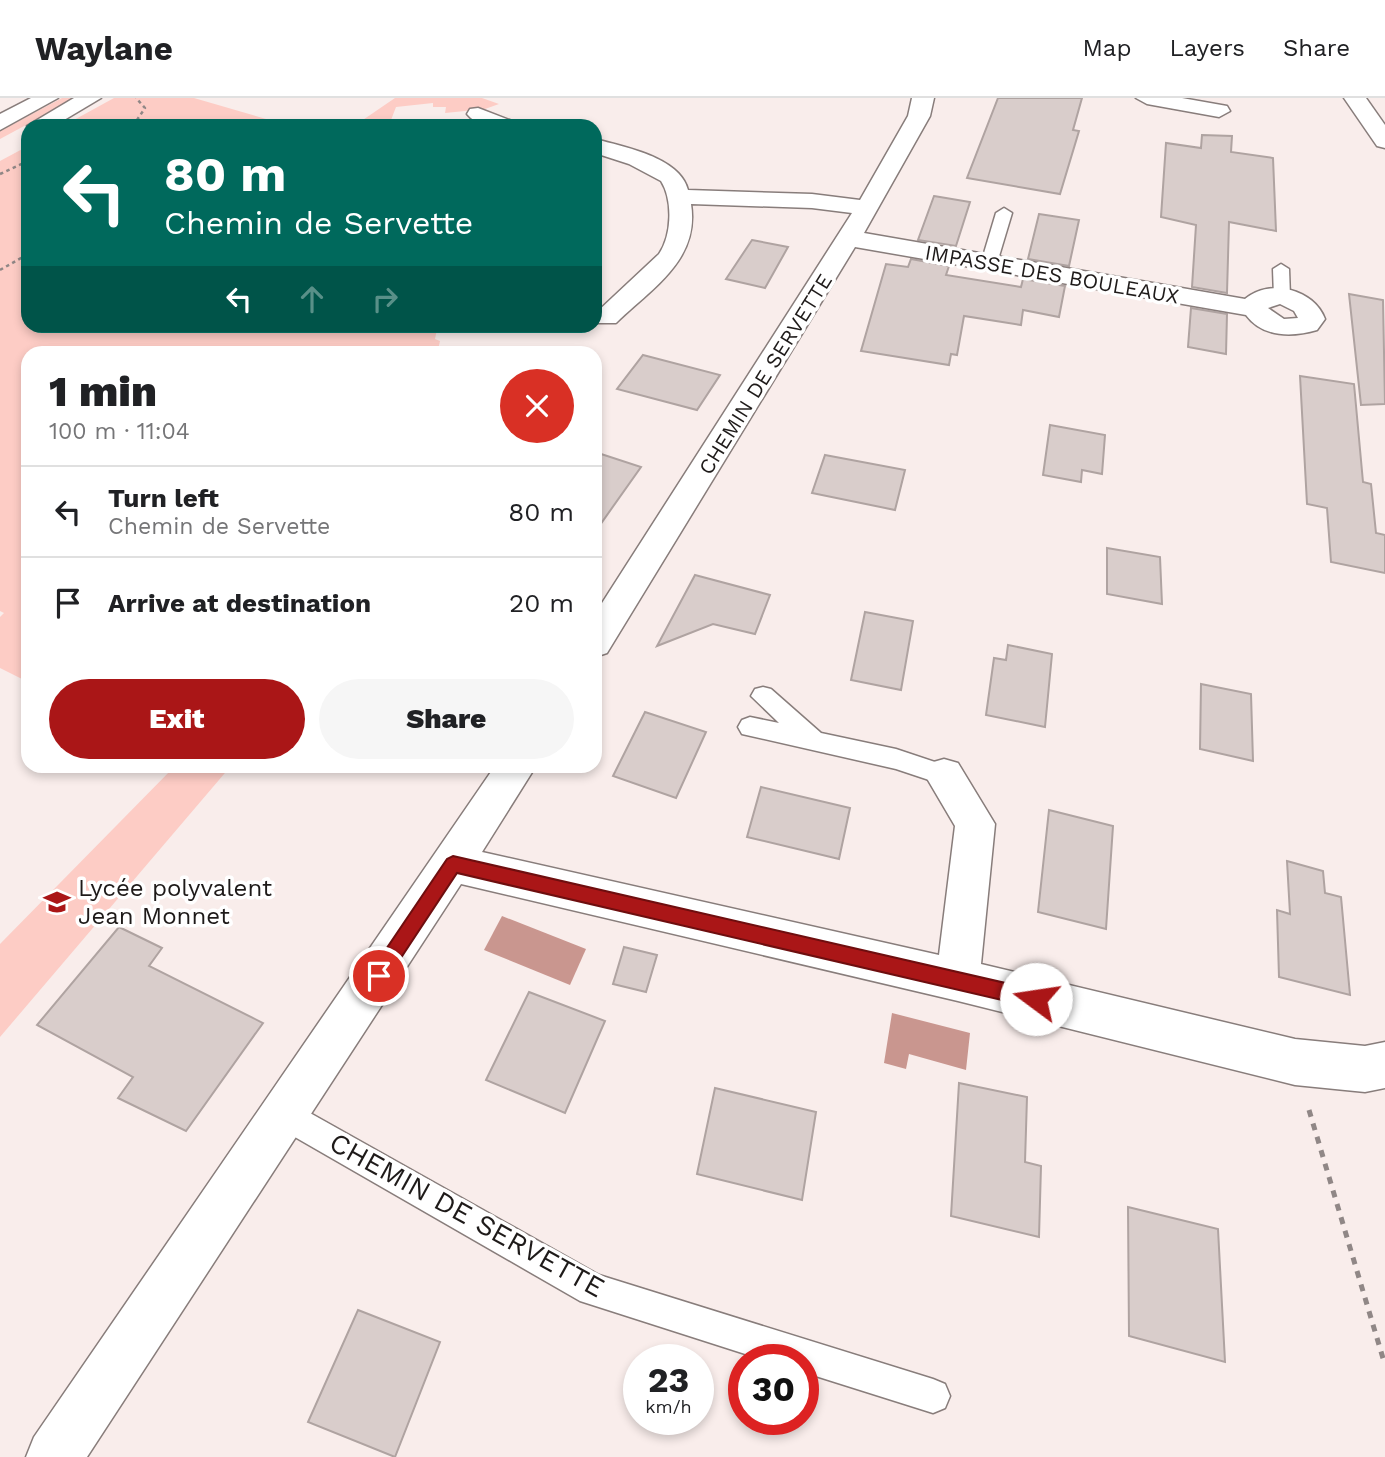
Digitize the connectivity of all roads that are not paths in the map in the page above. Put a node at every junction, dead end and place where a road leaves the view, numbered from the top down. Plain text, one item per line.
1 (47, 98) edge
2 (90, 98) edge
3 (923, 98) edge
4 (1147, 98) edge
5 (1355, 98) edge
6 (1219, 110) dead end
7 (478, 114) dead end
8 (51, 119) edge
9 (489, 119) edge
10 (0, 123) edge
11 (21, 135) edge
12 (1385, 141) edge
13 (0, 147) edge
14 (602, 148) edge
15 (679, 197) junction
16 (867, 208) junction
17 (1004, 213) dead end
18 (849, 238) junction
19 (989, 263) junction
20 (1280, 269) dead end
21 (1282, 296) junction
22 (1255, 309) junction
23 (607, 317) dead end
24 (602, 632) edge
25 (763, 696) dead end
26 (750, 727) dead end
27 (812, 739) junction
28 (512, 773) edge
29 (944, 775) joint
30 (453, 864) junction
31 (958, 980) junction
32 (1385, 1065) edge
33 (285, 1114) junction
34 (933, 1396) dead end
35 (54, 1457) edge

1 - 10 street
2 - 8 street
3 - 16 street, CHEMIN DE SERVETTE
4 - 6 street
5 - 12 street
7 - 9 street
11 - 13 street
14 - 15 street
15 - 16 street
15 - 23 street
16 - 18 street, CHEMIN DE SERVETTE
17 - 19 lane
18 - 19 street, IMPASSE DES BOULEAUX
18 - 24 street, CHEMIN DE SERVETTE
19 - 22 street, IMPASSE DES BOULEAUX
20 - 21 lane
21 - 22 street
21 - 22 street, IMPASSE DES BOULEAUX
25 - 27 lane
26 - 27 lane
27 - 29 lane
28 - 30 street
29 - 31 street
30 - 31 street
30 - 33 street
31 - 32 street
33 - 34 lane, CHEMIN DE SERVETTE
33 - 35 street

